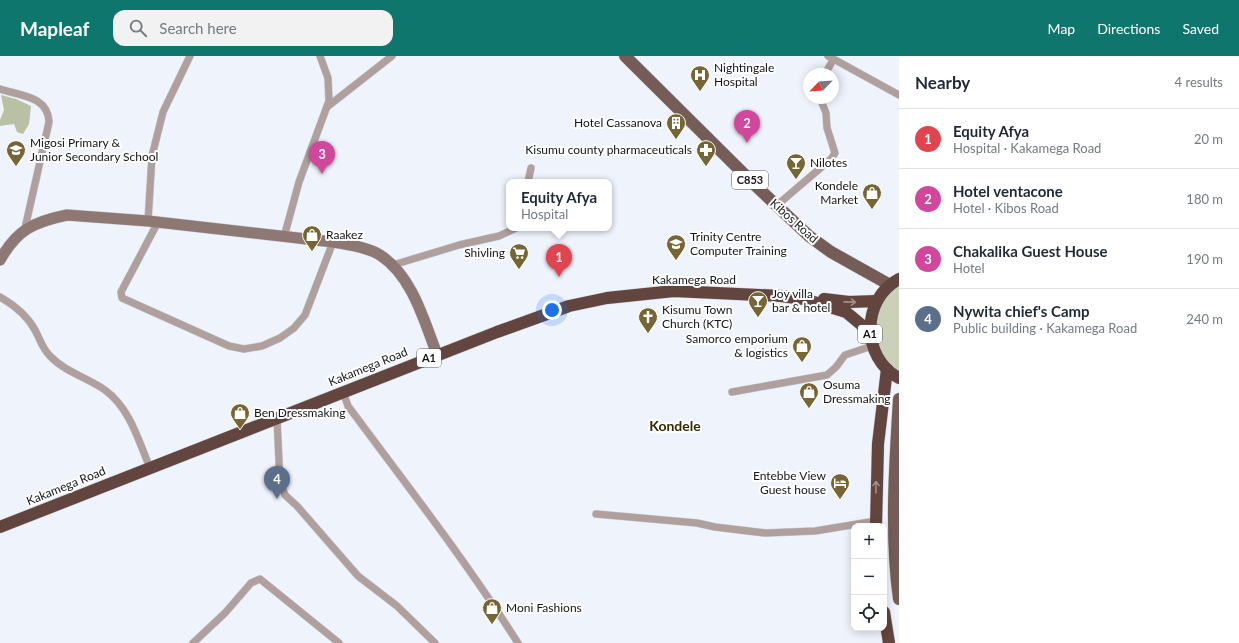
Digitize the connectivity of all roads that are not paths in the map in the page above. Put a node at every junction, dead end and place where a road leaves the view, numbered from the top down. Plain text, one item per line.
1 (190, 56) edge
2 (320, 56) edge
3 (392, 56) edge
4 (625, 56) edge
5 (834, 59) edge
6 (829, 68) edge
7 (0, 89) edge
8 (899, 95) edge
9 (822, 104) edge
10 (327, 107) junction
11 (531, 168) dead end
12 (529, 179) edge
13 (776, 206) junction
14 (153, 222) junction
15 (25, 228) junction
16 (510, 231) edge
17 (284, 237) junction
18 (333, 242) junction
19 (0, 260) edge
20 (393, 265) junction
21 (894, 282) edge
22 (0, 297) edge
23 (877, 301) junction
24 (870, 332) junction
25 (872, 346) junction
26 (435, 349) junction
27 (887, 369) junction
28 (899, 378) edge
29 (343, 392) junction
30 (732, 392) dead end
31 (899, 399) edge
32 (277, 418) junction
33 (148, 463) junction
34 (596, 514) dead end
35 (899, 518) edge
36 (0, 520) edge
37 (876, 523) edge
38 (0, 527) edge
39 (851, 527) edge
40 (899, 530) edge
41 (899, 600) edge
42 (886, 631) edge
43 (193, 643) edge
44 (339, 643) edge
45 (435, 643) edge
46 (518, 643) edge
47 (888, 643) edge

1 - 14 street
2 - 10 street
3 - 10 street
4 - 13 main road, Kibos Road / C853
5 - 6 street
5 - 8 street
7 - 15 street
9 - 13 street
10 - 17 street
11 - 12 street
13 - 21 main road, Kibos Road / C853
14 - 15 street
14 - 17 street
14 - 18 street
15 - 19 street
16 - 20 street
17 - 18 street
18 - 20 street
20 - 26 street
21 - 23 highway, A1
22 - 33 street
23 - 24 highway, A1
26 -> 23 highway, Kakamega Road / A1
24 - 25 highway, A1
24 - 29 highway, Kakamega Road / A1
25 - 27 highway, A1
25 - 30 street
26 - 33 highway, Kakamega Road / A1
27 - 28 highway, A1
37 -> 27 highway
29 - 32 highway, Kakamega Road / A1
29 - 46 street
31 - 41 main road
32 - 38 highway, Kakamega Road / A1
32 - 45 street
33 - 36 highway, Kakamega Road / A1
34 - 39 street
35 - 40 main road
42 - 47 highway
43 - 44 street

